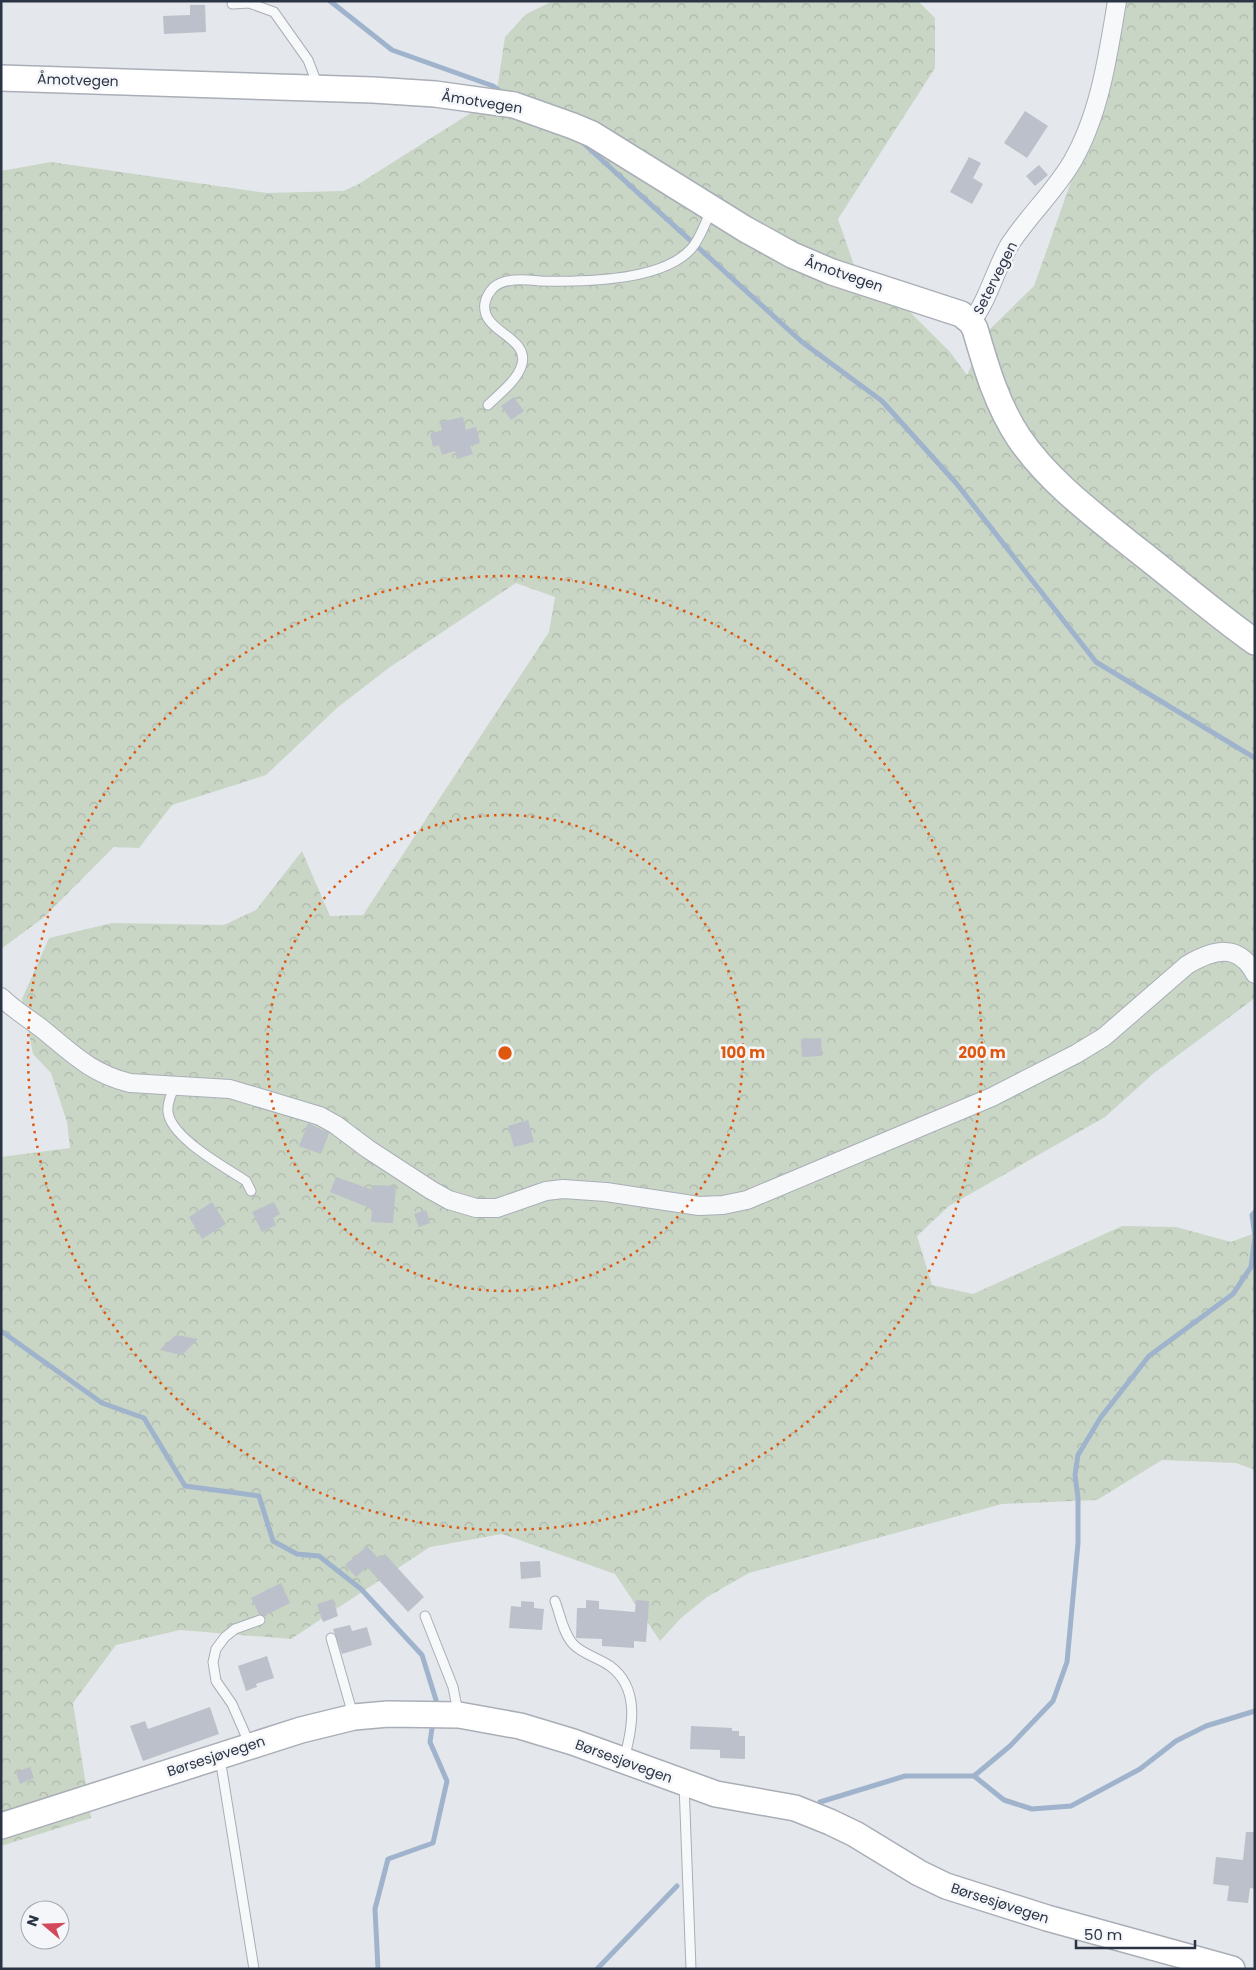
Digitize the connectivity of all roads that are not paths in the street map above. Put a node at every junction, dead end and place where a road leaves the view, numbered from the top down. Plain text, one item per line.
1 (1117, 1) edge
2 (232, 4) dead end
3 (1, 78) edge
4 (319, 89) junction
5 (712, 209) junction
6 (972, 322) junction
7 (488, 405) dead end
8 (1255, 642) edge
9 (1255, 974) edge
10 (1, 997) edge
11 (175, 1086) junction
12 (251, 1191) dead end
13 (555, 1601) dead end
14 (425, 1616) dead end
15 (260, 1620) dead end
16 (331, 1638) dead end
17 (440, 1714) junction
18 (354, 1718) junction
19 (250, 1745) junction
20 (220, 1755) junction
21 (624, 1762) junction
22 (684, 1784) junction
23 (1, 1826) edge
24 (254, 1969) edge
25 (691, 1969) edge
26 (1232, 1969) edge

1 - 6 street, Setervegen
2 - 4 lane
3 - 4 main road, Åmotvegen
4 - 5 main road, Åmotvegen
5 - 6 main road, Åmotvegen
5 - 7 lane
6 - 8 main road, Setervegen
9 - 11 street
10 - 11 street
11 - 12 lane
13 - 21 lane
14 - 17 lane
15 - 19 lane
16 - 18 lane
17 - 18 main road, Børsesjøvegen
17 - 21 main road, Børsesjøvegen
18 - 19 main road, Børsesjøvegen
19 - 20 main road, Børsesjøvegen
20 - 23 main road, Børsesjøvegen
20 - 24 lane
21 - 22 main road, Børsesjøvegen
22 - 25 lane
22 - 26 main road, Børsesjøvegen

